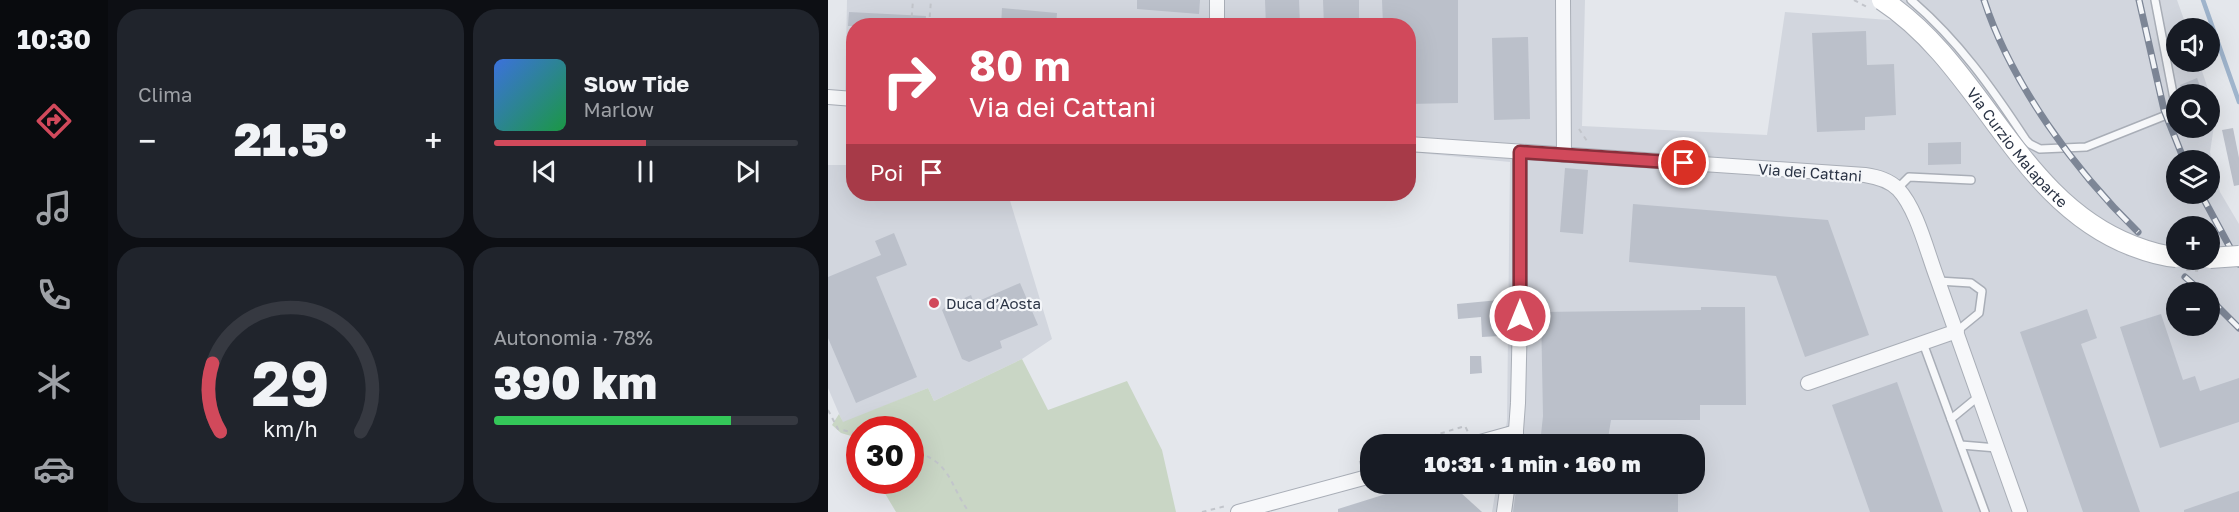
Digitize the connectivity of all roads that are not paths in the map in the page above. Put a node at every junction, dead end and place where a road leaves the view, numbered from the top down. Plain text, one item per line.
1 (1217, 0) edge
2 (1563, 0) edge
3 (1882, 0) edge
4 (1911, 0) edge
5 (2155, 0) edge
6 (1217, 18) edge
7 (828, 97) edge
8 (846, 98) edge
9 (1416, 145) edge
10 (1520, 152) junction
11 (1564, 155) junction
12 (1971, 180) dead end
13 (1898, 189) junction
14 (2166, 255) edge
15 (2239, 256) edge
16 (2220, 257) edge
17 (1938, 281) junction
18 (1957, 331) junction
19 (1923, 342) junction
20 (1808, 383) dead end
21 (1979, 396) junction
22 (1952, 419) junction
23 (1515, 434) edge
24 (1961, 445) junction
25 (1997, 448) junction
26 (1360, 479) edge
27 (1506, 494) edge
28 (1238, 512) edge
29 (1504, 512) edge
30 (1985, 512) edge
31 (2020, 512) edge

1 - 6 street
2 - 11 street
3 - 14 street, Via Curzio Malaparte, bridge
4 - 5 lane
7 - 8 street
9 - 10 street, Via dei Cattani
10 - 11 street, Via dei Cattani
10 - 23 street
11 - 13 street, Via dei Cattani
12 - 13 lane
13 - 17 street
15 - 16 street, bridge
17 - 18 street
17 - 18 lane
18 - 19 street
18 - 21 street
19 - 20 street
19 - 22 lane
21 - 22 lane
21 - 25 street
22 - 24 lane
24 - 25 lane
24 - 30 lane
25 - 31 street
26 - 28 street
27 - 29 street

